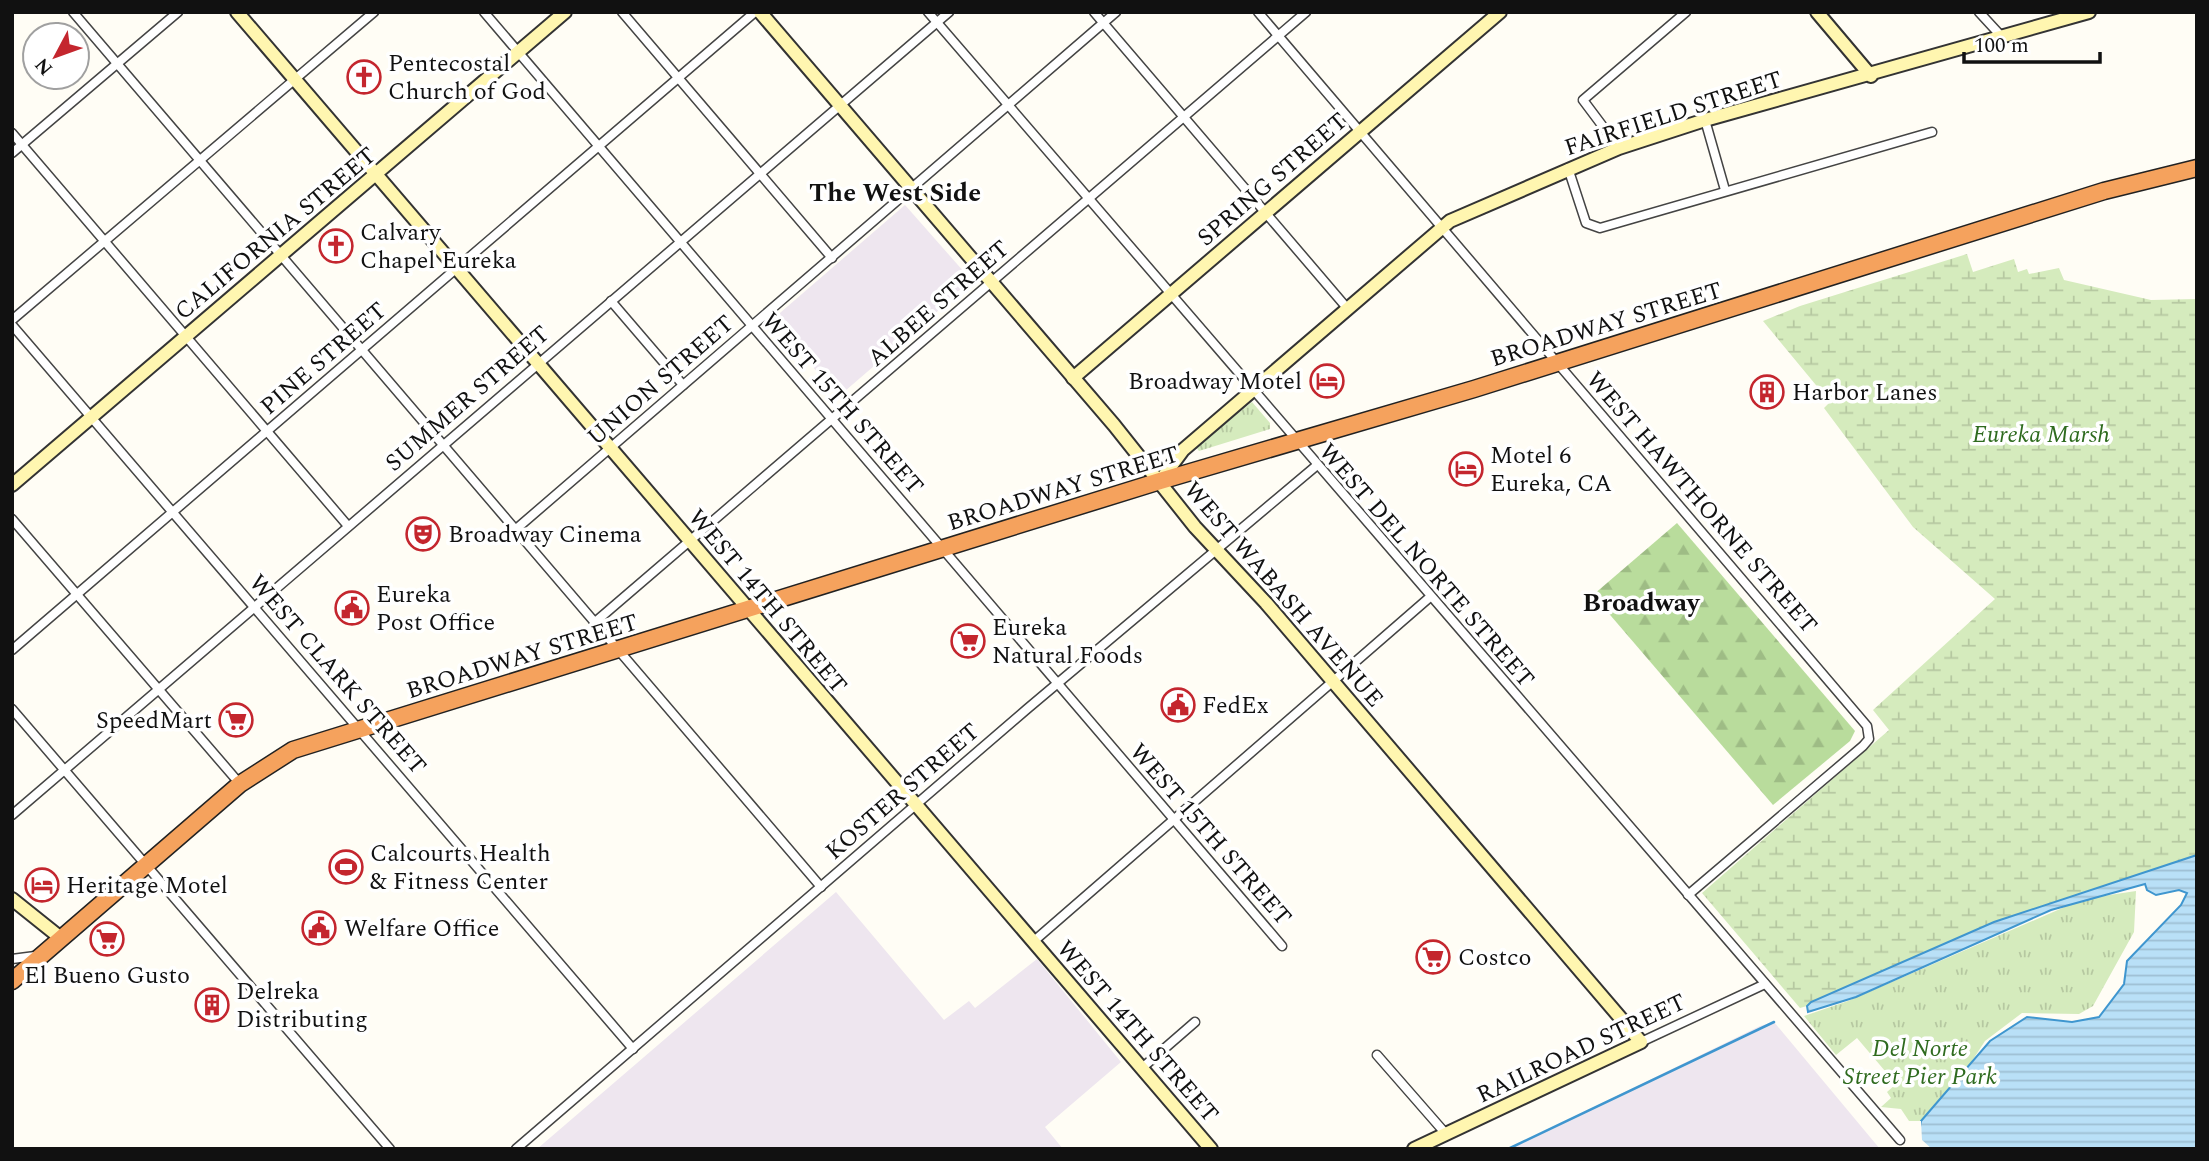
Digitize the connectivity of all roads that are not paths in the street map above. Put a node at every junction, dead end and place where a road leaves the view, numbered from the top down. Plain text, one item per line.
1 (72, 12) edge
2 (178, 12) edge
3 (237, 12) edge
4 (374, 12) edge
5 (484, 12) edge
6 (565, 12) edge
7 (622, 12) edge
8 (758, 12) edge
9 (928, 12) edge
10 (949, 12) edge
11 (1094, 12) edge
12 (1116, 12) edge
13 (1258, 12) edge
14 (1306, 12) edge
15 (1500, 12) edge
16 (1686, 12) edge
17 (1817, 12) edge
18 (1979, 12) edge
19 (2089, 12) edge
20 (937, 22) junction
21 (1103, 23) junction
22 (1278, 36) junction
23 (2002, 37) junction
24 (518, 52) junction
25 (117, 64) junction
26 (1871, 75) junction
27 (678, 78) junction
28 (295, 79) junction
29 (840, 105) junction
30 (1008, 105) junction
31 (1184, 118) junction
32 (1705, 120) junction
33 (1361, 131) junction
34 (1932, 132) dead end
35 (12, 133) edge
36 (22, 144) junction
37 (599, 147) junction
38 (1619, 148) junction
39 (12, 153) edge
40 (199, 161) junction
41 (1568, 168) junction
42 (2197, 168) edge
43 (376, 174) junction
44 (760, 174) junction
45 (911, 188) junction
46 (1725, 190) junction
47 (1089, 199) junction
48 (1266, 214) junction
49 (1443, 225) junction
50 (105, 241) junction
51 (680, 242) junction
52 (281, 256) junction
53 (832, 258) junction
54 (457, 269) junction
55 (992, 282) junction
56 (1171, 295) junction
57 (611, 301) junction
58 (1347, 308) junction
59 (12, 322) edge
60 (752, 326) junction
61 (186, 336) junction
62 (362, 351) junction
63 (538, 362) junction
64 (1556, 362) junction
65 (1073, 378) junction
66 (683, 385) junction
67 (1253, 390) junction
68 (92, 418) junction
69 (832, 419) junction
70 (267, 432) junction
71 (1295, 441) junction
72 (442, 445) junction
73 (611, 448) junction
74 (1316, 466) junction
75 (1160, 481) junction
76 (12, 485) edge
77 (173, 513) junction
78 (12, 519) edge
79 (348, 526) junction
80 (515, 530) junction
81 (689, 541) junction
82 (1218, 548) junction
83 (944, 549) junction
84 (78, 595) junction
85 (1430, 597) junction
86 (254, 606) junction
87 (749, 610) junction
88 (594, 623) junction
89 (12, 650) edge
90 (617, 650) junction
91 (1333, 681) junction
92 (1058, 684) junction
93 (158, 688) junction
94 (12, 709) edge
95 (360, 729) junction
96 (65, 770) junction
97 (240, 784) junction
98 (916, 805) junction
99 (12, 814) edge
100 (1173, 819) junction
101 (146, 865) junction
102 (821, 887) junction
103 (1688, 895) junction
104 (12, 899) edge
105 (62, 939) junction
106 (1034, 941) junction
107 (1282, 946) dead end
108 (42, 956) junction
109 (12, 958) edge
110 (12, 981) edge
111 (1765, 984) junction
112 (1195, 1022) dead end
113 (1641, 1042) junction
114 (633, 1049) junction
115 (1377, 1055) dead end
116 (1142, 1068) junction
117 (1446, 1134) junction
118 (1899, 1140) dead end
119 (390, 1149) edge
120 (516, 1149) edge
121 (1211, 1149) edge
122 (1414, 1149) edge

1 - 25 street
2 - 25 street
3 - 28 street, WEST 14TH STREET
4 - 28 street
5 - 24 street, WEST 15TH STREET
6 - 24 street, CALIFORNIA STREET
7 - 27 street
8 - 27 street, PINE STREET
8 - 29 street, WEST WABASH AVENUE
9 - 20 street, WEST DEL NORTE STREET
10 - 20 street, SUMMER STREET
11 - 21 street
12 - 21 street, UNION STREET
13 - 22 street, WEST HAWTHORNE STREET
14 - 22 street, ALBEE STREET
15 - 33 street, SPRING STREET
16 - 38 street
17 - 26 street
18 - 23 street
19 - 23 street, FAIRFIELD STREET
20 - 29 street, SUMMER STREET
20 - 30 street, WEST DEL NORTE STREET
21 - 30 street, UNION STREET
21 - 31 street
22 - 31 street, ALBEE STREET
22 - 33 street, WEST HAWTHORNE STREET
23 - 26 street, FAIRFIELD STREET
24 - 37 street, WEST 15TH STREET
24 - 43 street, CALIFORNIA STREET
25 - 36 street
25 - 40 street
26 - 32 street, FAIRFIELD STREET
27 - 37 street, PINE STREET
27 - 44 street
28 - 40 street
28 - 43 street, WEST 14TH STREET
29 - 44 street, SUMMER STREET
29 - 45 street, WEST WABASH AVENUE
30 - 45 street, UNION STREET
30 - 47 street, WEST DEL NORTE STREET
31 - 47 street, ALBEE STREET
31 - 48 street
32 - 38 street, FAIRFIELD STREET
32 - 46 street
33 - 48 street, SPRING STREET
33 - 49 street, WEST HAWTHORNE STREET
34 - 46 street
35 - 36 street
36 - 39 street
36 - 50 street
37 - 51 street, WEST 15TH STREET
37 - 54 street, PINE STREET
38 - 41 street, FAIRFIELD STREET
40 - 50 street
40 - 52 street
41 - 46 street
41 - 49 street, FAIRFIELD STREET
42 - 64 highway, BROADWAY STREET
43 - 52 street, CALIFORNIA STREET
43 - 54 street, WEST 14TH STREET
44 - 51 street, SUMMER STREET
44 - 53 street
45 - 53 street, UNION STREET
45 - 55 street, WEST WABASH AVENUE
47 - 55 street, ALBEE STREET
47 - 56 street, WEST DEL NORTE STREET
48 - 56 street, SPRING STREET
48 - 58 street
49 - 58 street, FAIRFIELD STREET
49 - 64 street, WEST HAWTHORNE STREET
50 - 59 street
50 - 61 street
51 - 57 street, SUMMER STREET
51 - 60 street, WEST 15TH STREET
52 - 61 street, CALIFORNIA STREET
52 - 62 street
53 - 60 street, UNION STREET
54 - 62 street, PINE STREET
54 - 63 street, WEST 14TH STREET
55 - 65 street, WEST WABASH AVENUE
55 - 69 street, ALBEE STREET
56 - 65 street, SPRING STREET
56 - 67 street, WEST DEL NORTE STREET
57 - 63 street, SUMMER STREET
57 - 66 street
58 - 67 street, FAIRFIELD STREET
59 - 68 street, WEST CLARK STREET
60 - 66 street, UNION STREET
60 - 69 street, WEST 15TH STREET
61 - 68 street, CALIFORNIA STREET
61 - 70 street
62 - 70 street, PINE STREET
62 - 72 street
63 - 72 street, SUMMER STREET
63 - 73 street, WEST 14TH STREET
64 - 71 highway, BROADWAY STREET
64 - 103 street, WEST HAWTHORNE STREET
65 - 75 street, WEST WABASH AVENUE
66 - 73 street, UNION STREET
67 - 71 street, WEST DEL NORTE STREET
67 - 75 street, FAIRFIELD STREET
68 - 76 street, CALIFORNIA STREET
68 - 77 street, WEST CLARK STREET
69 - 81 street, ALBEE STREET
69 - 83 street, WEST 15TH STREET
70 - 77 street, PINE STREET
70 - 79 street
71 - 74 street, WEST DEL NORTE STREET
71 - 75 highway, BROADWAY STREET
72 - 79 street, SUMMER STREET
72 - 80 street
73 - 80 street, UNION STREET
73 - 81 street, WEST 14TH STREET
74 - 82 street, KOSTER STREET
74 - 85 street, WEST DEL NORTE STREET
75 - 82 street, WEST WABASH AVENUE
75 - 83 highway, BROADWAY STREET
77 - 84 street, PINE STREET
77 - 86 street, WEST CLARK STREET
78 - 84 street
79 - 86 street, SUMMER STREET
80 - 88 street
81 - 87 street, WEST 14TH STREET
81 - 88 street, ALBEE STREET
82 - 91 street, WEST WABASH AVENUE
82 - 92 street, KOSTER STREET
83 - 87 highway, BROADWAY STREET
83 - 92 street, WEST 15TH STREET
84 - 89 street, PINE STREET
84 - 93 street
85 - 91 street
85 - 103 street, WEST DEL NORTE STREET
86 - 93 street, SUMMER STREET
86 - 95 street, WEST CLARK STREET
87 - 90 highway, BROADWAY STREET
87 - 98 street, WEST 14TH STREET
88 - 90 street
90 - 95 highway, BROADWAY STREET
90 - 102 street
91 - 100 street
91 - 113 street, WEST WABASH AVENUE
92 - 98 street, KOSTER STREET
92 - 100 street, WEST 15TH STREET
93 - 96 street, SUMMER STREET
93 - 97 street
94 - 96 street
95 - 97 highway, BROADWAY STREET
95 - 114 street, WEST CLARK STREET
96 - 99 street, SUMMER STREET
96 - 101 street
97 - 101 highway, BROADWAY STREET
98 - 102 street, KOSTER STREET
98 - 106 street, WEST 14TH STREET
100 - 106 street
100 - 107 street, WEST 15TH STREET
101 - 105 highway, BROADWAY STREET
101 - 119 street
102 - 114 street, KOSTER STREET
103 - 111 street, WEST DEL NORTE STREET
104 - 105 street
105 - 108 highway, BROADWAY STREET
106 - 116 street, WEST 14TH STREET
108 - 109 street
108 - 110 highway, BROADWAY STREET
111 - 113 street, RAILROAD STREET
111 - 118 street, WEST DEL NORTE STREET
112 - 116 street
113 - 117 street, RAILROAD STREET
114 - 120 street, KOSTER STREET
115 - 117 street
116 - 121 street, WEST 14TH STREET
117 - 122 street, RAILROAD STREET

